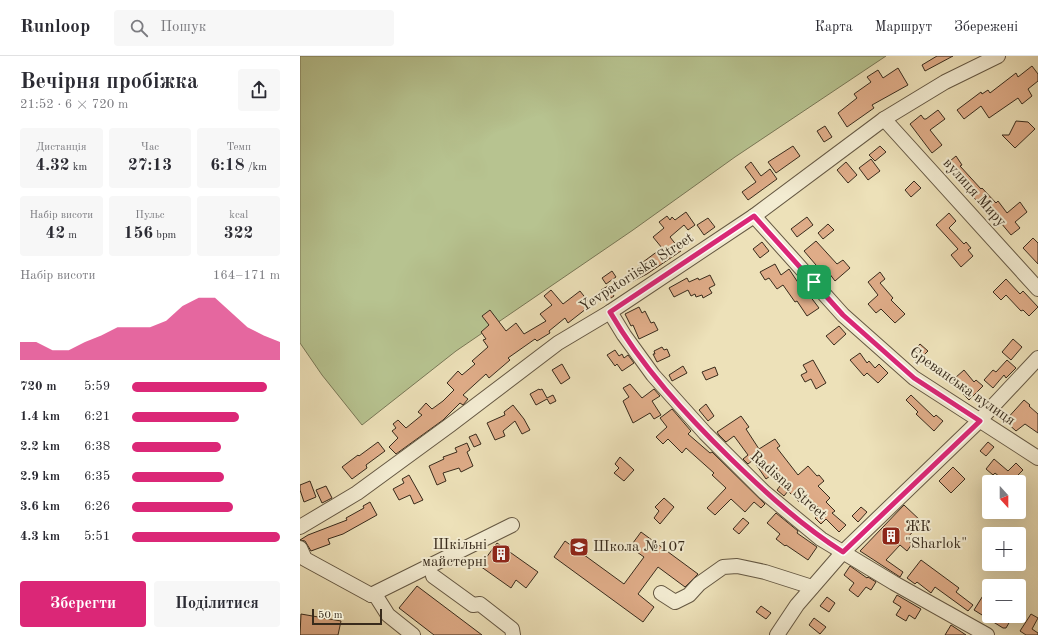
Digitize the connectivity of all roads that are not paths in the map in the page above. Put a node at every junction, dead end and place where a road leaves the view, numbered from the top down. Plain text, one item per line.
1 (998, 56) edge
2 (884, 119) junction
3 (754, 216) junction
4 (1038, 289) edge
5 (610, 312) junction
6 (1038, 358) edge
7 (980, 421) junction
8 (1038, 458) edge
9 (512, 525) dead end
10 (300, 527) edge
11 (300, 548) edge
12 (843, 552) junction
13 (433, 576) dead end
14 (812, 587) junction
15 (661, 593) dead end
16 (371, 595) junction
17 (972, 632) edge
18 (413, 635) edge
19 (513, 635) edge
20 (777, 635) edge
21 (987, 635) edge

1 - 2 street, Yevpatoriiska Street
2 - 3 street, Yevpatoriiska Street
2 - 4 street, вулиця Миру
3 - 5 street, Yevpatoriiska Street
3 - 7 street, Єреванська вулиця
5 - 10 street, Yevpatoriiska Street
5 - 12 street, Radisna Street
6 - 7 street
7 - 8 street, Єреванська вулиця
7 - 12 street
9 - 16 street
11 - 16 street
12 - 14 street
12 - 17 street, Radisna Street
13 - 19 street
14 - 15 street
14 - 20 street
16 - 18 street
17 - 21 street, Radisna Street

